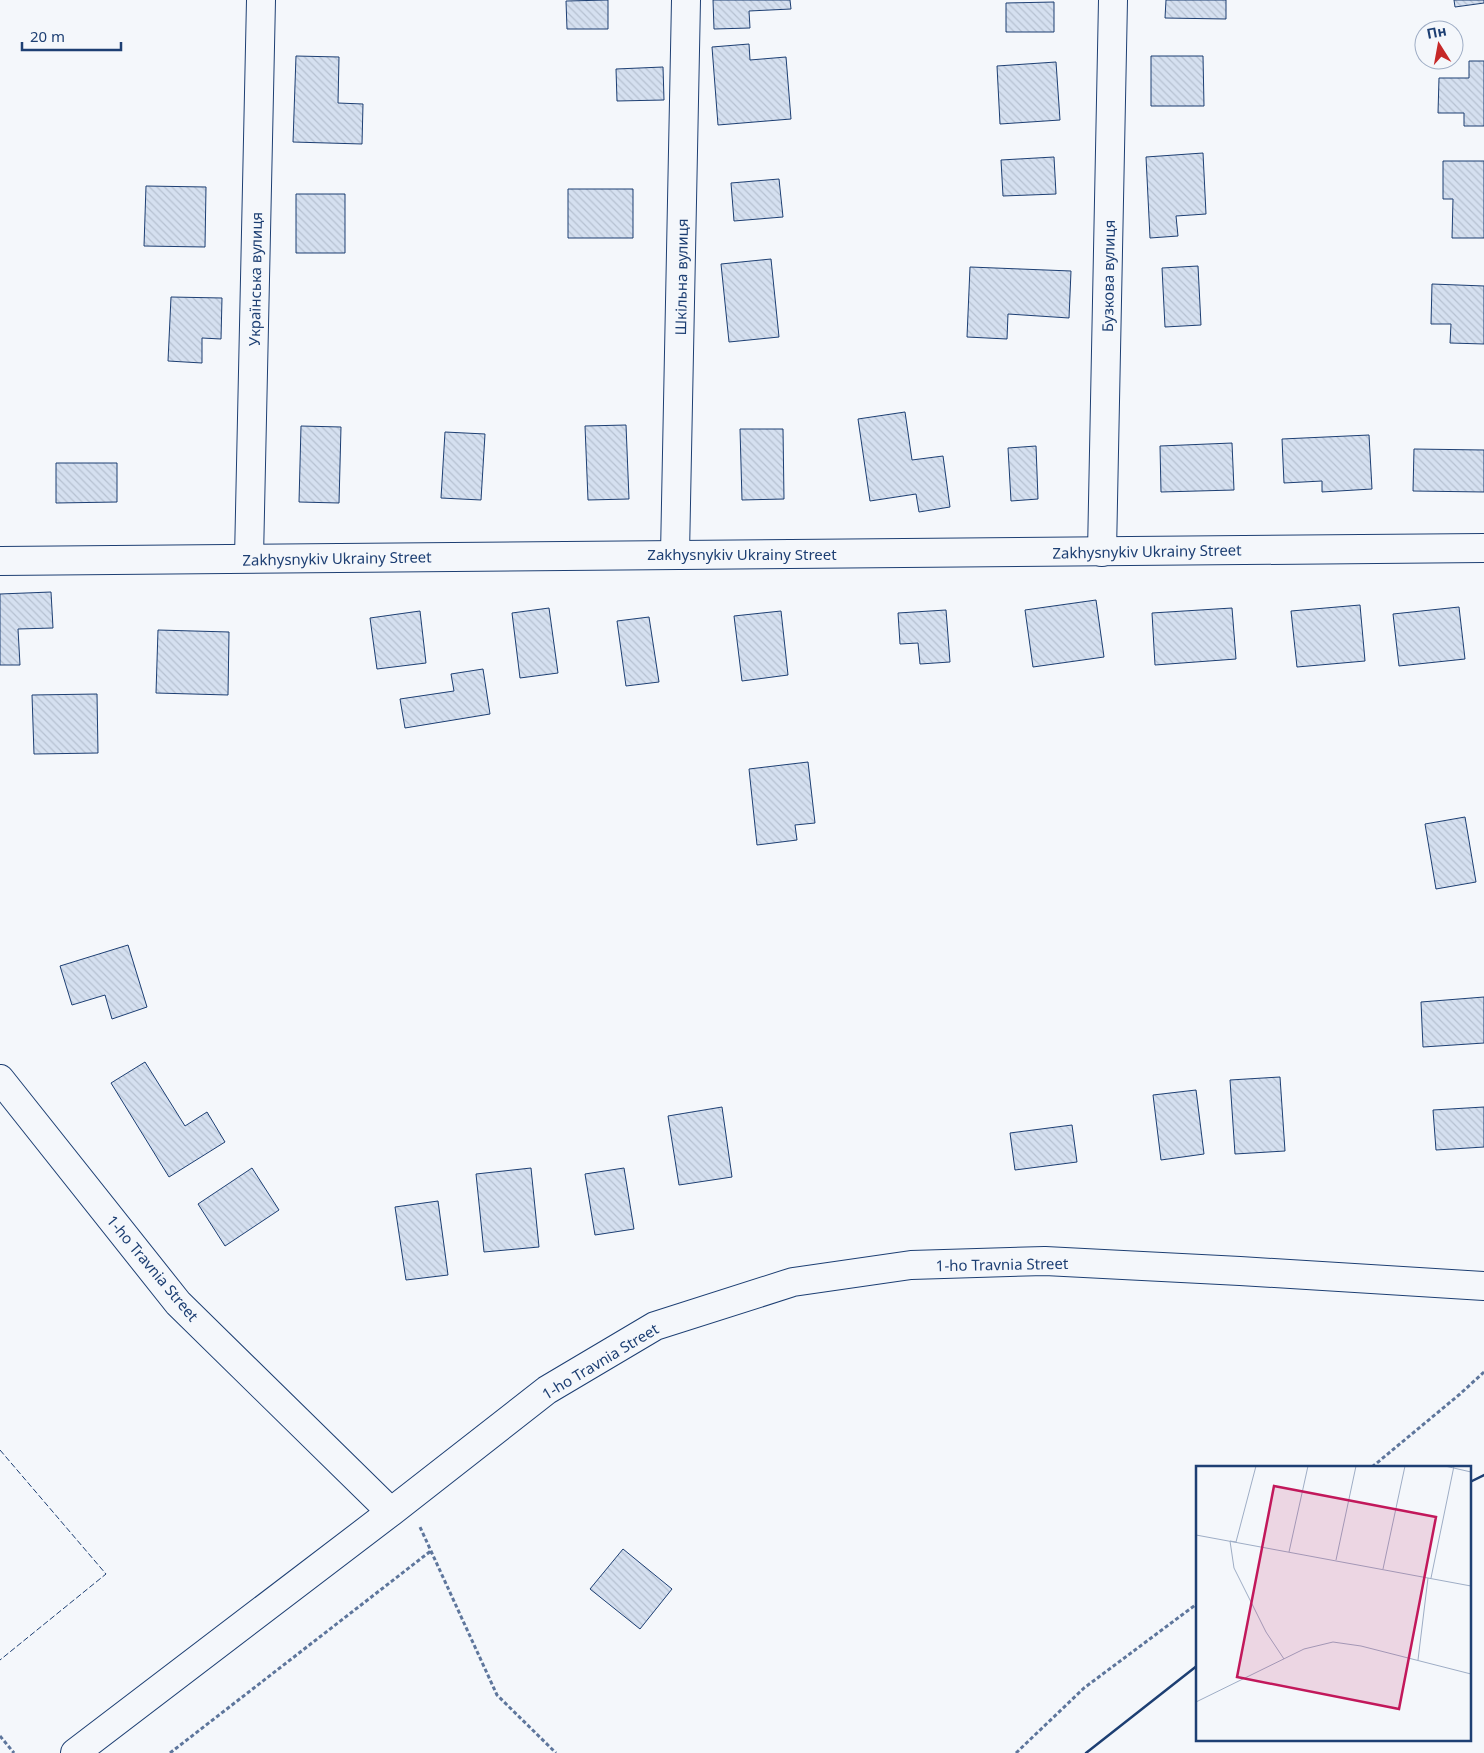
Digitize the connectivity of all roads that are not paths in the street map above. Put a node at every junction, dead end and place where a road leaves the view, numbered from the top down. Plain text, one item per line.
1 (261, 0) edge
2 (686, 0) edge
3 (1113, 0) edge
4 (1484, 548) edge
5 (1102, 552) junction
6 (675, 554) junction
7 (248, 558) junction
8 (0, 561) edge
9 (0, 1079) edge
10 (1484, 1286) edge
11 (391, 1512) junction
12 (75, 1753) edge

1 - 7 street, Українська вулиця
2 - 6 street, Шкільна вулиця
3 - 5 street, Бузкова вулиця
4 - 5 street, Zakhysnykiv Ukrainy Street
5 - 6 street, Zakhysnykiv Ukrainy Street
6 - 7 street, Zakhysnykiv Ukrainy Street
7 - 8 street, Zakhysnykiv Ukrainy Street
9 - 11 street, 1-ho Travnia Street
10 - 11 street, 1-ho Travnia Street
11 - 12 street

